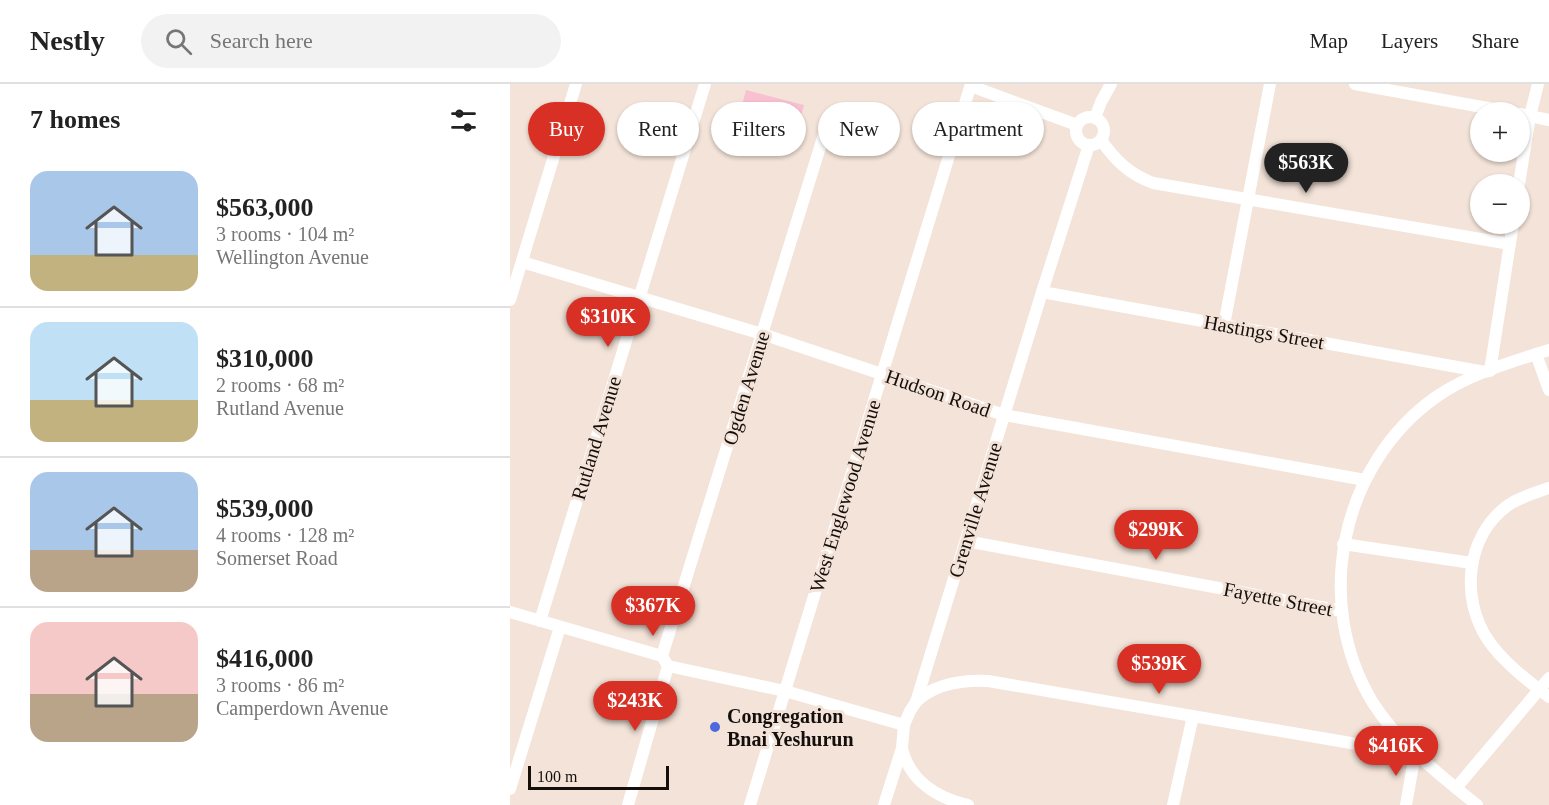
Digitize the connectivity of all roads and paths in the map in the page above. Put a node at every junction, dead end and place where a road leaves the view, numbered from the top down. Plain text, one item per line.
1 (576, 84) edge
2 (705, 84) edge
3 (1111, 84) edge
4 (1270, 84) edge
5 (1355, 84) edge
6 (1538, 84) edge
7 (971, 85) edge
8 (1530, 103) edge
9 (1470, 105) edge
10 (1530, 116) edge
11 (1095, 118) junction
12 (1549, 120) edge
13 (1077, 125) junction
14 (1101, 140) junction
15 (1089, 145) junction
16 (818, 154) edge
17 (1248, 199) junction
18 (1512, 234) edge
19 (1510, 244) junction
20 (522, 262) junction
21 (1042, 292) junction
22 (639, 297) junction
23 (510, 300) edge
24 (1224, 325) junction
25 (762, 334) junction
26 (1549, 350) edge
27 (1536, 354) junction
28 (1488, 371) junction
29 (882, 374) junction
30 (1549, 390) edge
31 (1004, 415) junction
32 (1365, 480) junction
33 (1549, 488) edge
34 (966, 541) junction
35 (1343, 544) junction
36 (1472, 563) junction
37 (1342, 611) junction
38 (510, 612) edge
39 (540, 621) junction
40 (560, 627) junction
41 (665, 661) junction
42 (1549, 678) edge
43 (785, 691) junction
44 (1544, 693) edge
45 (916, 702) junction
46 (1193, 716) junction
47 (904, 725) junction
48 (902, 748) junction
49 (1415, 754) junction
50 (1456, 788) junction
51 (510, 789) edge
52 (628, 805) edge
53 (750, 805) edge
54 (884, 805) edge
55 (968, 805) edge
56 (1173, 805) edge
57 (1406, 805) edge
58 (1477, 805) edge

1 - 20 street
2 - 22 street, Rutland Avenue
3 - 11 street
4 - 17 street
5 - 9 street
6 - 8 street
7 - 13 street
7 - 29 street, West Englewood Avenue
10 - 12 street
11 - 13 street
11 - 14 street
13 - 15 street
14 - 15 street
14 - 17 street
15 - 21 street, Grenville Avenue
16 - 25 street, Ogden Avenue
17 - 19 street
17 - 24 street
18 - 19 street
19 - 28 street
20 - 22 street, Hudson Road
20 - 23 street
21 - 24 street, Hastings Street
21 - 31 street, Grenville Avenue
22 - 25 street, Hudson Road
22 - 39 street, Rutland Avenue
24 - 28 street, Hastings Street
25 - 29 street, Hudson Road
25 - 41 street, Ogden Avenue
26 - 27 street
27 - 28 street
27 - 30 street
28 - 32 street
29 - 31 street, Hudson Road
29 - 43 street, West Englewood Avenue
31 - 32 street, Hudson Road
31 - 34 street, Grenville Avenue
32 - 35 street
33 - 36 street
34 - 37 street, Fayette Street
34 - 45 street, Grenville Avenue
35 - 36 street
35 - 37 street
36 - 44 street
37 - 49 street
38 - 39 street
39 - 40 street
40 - 41 street
40 - 51 street
41 - 43 street
41 - 52 street, Ogden Avenue
42 - 44 street
43 - 47 street
43 - 53 street, West Englewood Avenue
44 - 50 street
45 - 46 street
45 - 47 street, Grenville Avenue
46 - 49 street
46 - 56 street
47 - 48 street, Grenville Avenue
48 - 54 street, Grenville Avenue
48 - 55 street
49 - 50 street
49 - 57 street
50 - 58 street

